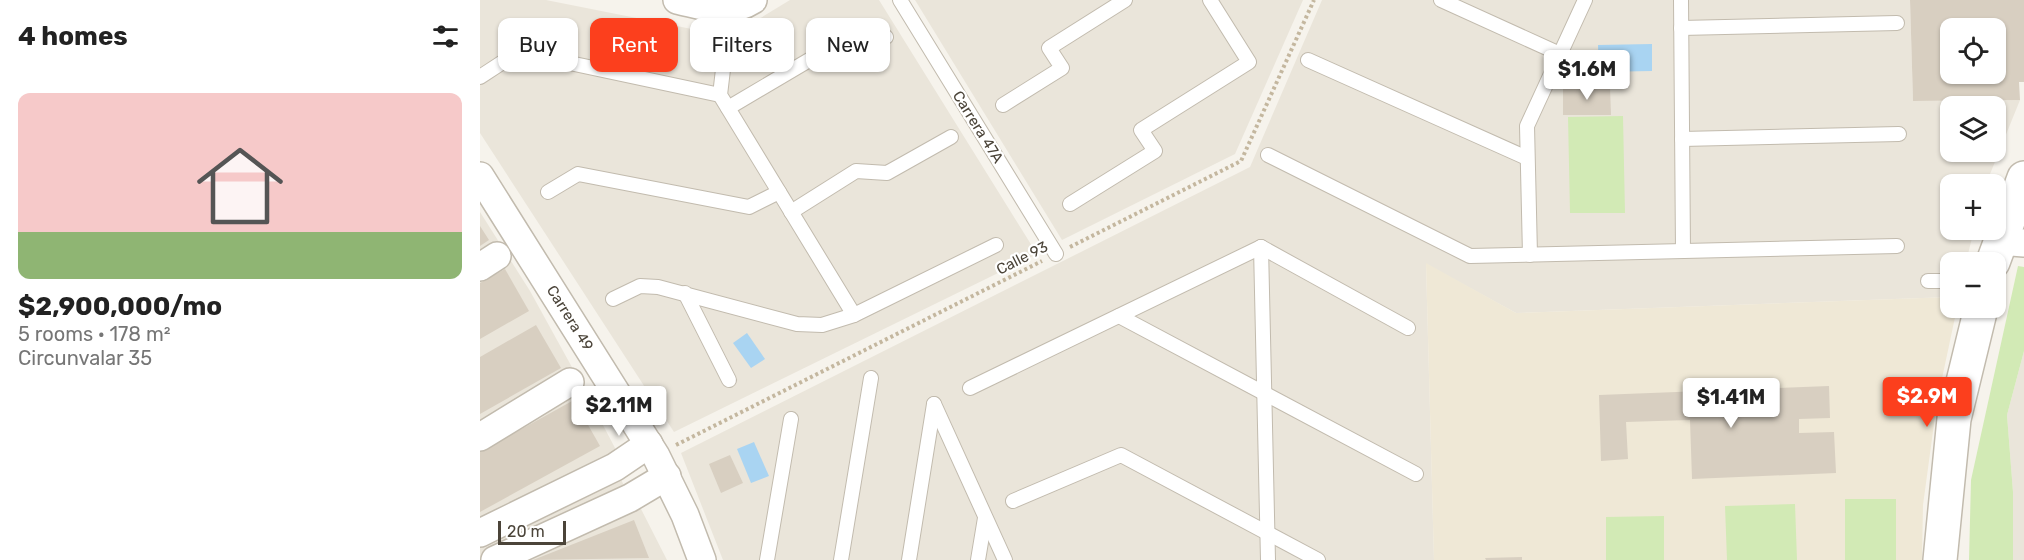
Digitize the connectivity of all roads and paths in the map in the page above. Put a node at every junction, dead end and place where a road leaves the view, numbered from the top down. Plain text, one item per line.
1 (677, 0) edge
2 (900, 0) edge
3 (1125, 0) edge
4 (1210, 0) edge
5 (1314, 0) edge
6 (1441, 0) edge
7 (1585, 0) edge
8 (1681, 0) edge
9 (736, 3) edge
10 (1897, 23) dead end
11 (1681, 28) junction
12 (1560, 54) junction
13 (1308, 60) dead end
14 (806, 62) edge
15 (480, 77) edge
16 (720, 95) junction
17 (1003, 105) dead end
18 (728, 108) junction
19 (1899, 134) dead end
20 (951, 137) dead end
21 (1682, 139) junction
22 (1268, 155) dead end
23 (1527, 158) junction
24 (480, 176) edge
25 (2024, 178) edge
26 (548, 192) dead end
27 (779, 192) junction
28 (1070, 204) dead end
29 (791, 212) junction
30 (996, 245) dead end
31 (1897, 246) dead end
32 (1261, 247) junction
33 (2005, 249) edge
34 (1683, 251) junction
35 (1056, 254) junction
36 (1530, 255) junction
37 (1928, 281) dead end
38 (1940, 281) edge
39 (685, 293) junction
40 (613, 298) dead end
41 (854, 315) junction
42 (1119, 316) junction
43 (1979, 318) edge
44 (1408, 328) dead end
45 (871, 378) dead end
46 (729, 380) dead end
47 (570, 382) dead end
48 (970, 388) dead end
49 (1264, 393) junction
50 (791, 419) dead end
51 (480, 437) edge
52 (657, 459) junction
53 (1416, 474) dead end
54 (1013, 501) dead end
55 (985, 516) junction
56 (480, 533) edge
57 (1268, 533) junction
58 (495, 560) edge
59 (702, 560) edge
60 (766, 560) edge
61 (841, 560) edge
62 (909, 560) edge
63 (978, 560) edge
64 (1005, 560) edge
65 (1268, 560) edge
66 (1318, 560) edge
67 (1940, 560) edge

1 - 9 street
2 - 35 lane, Carrera 47A
3 - 17 lane
4 - 28 lane
5 - 35 path, Calle 93
6 - 12 lane
7 - 12 lane
8 - 11 lane
9 - 16 lane
10 - 11 lane
11 - 21 lane
12 - 23 lane
13 - 23 lane
14 - 18 lane
15 - 16 lane
16 - 18 lane
18 - 27 lane
19 - 21 lane
20 - 29 lane
21 - 34 lane
22 - 36 lane
23 - 36 lane
24 - 52 street, Carrera 49
25 - 33 street
26 - 27 lane
27 - 29 lane
29 - 41 lane
30 - 41 lane
31 - 34 lane
32 - 42 lane
32 - 44 lane
32 - 49 lane
34 - 36 lane
35 - 52 path, Calle 93
37 - 38 lane
39 - 40 lane
39 - 41 lane
39 - 46 lane
42 - 48 lane
42 - 49 lane
43 - 67 street
45 - 61 lane
47 - 51 street
49 - 53 lane
49 - 57 lane
50 - 60 lane
52 - 56 street
52 - 58 street
52 - 59 street, Carrera 49
54 - 57 lane
55 - 62 lane
55 - 63 lane
55 - 64 lane
57 - 65 lane
57 - 66 lane

